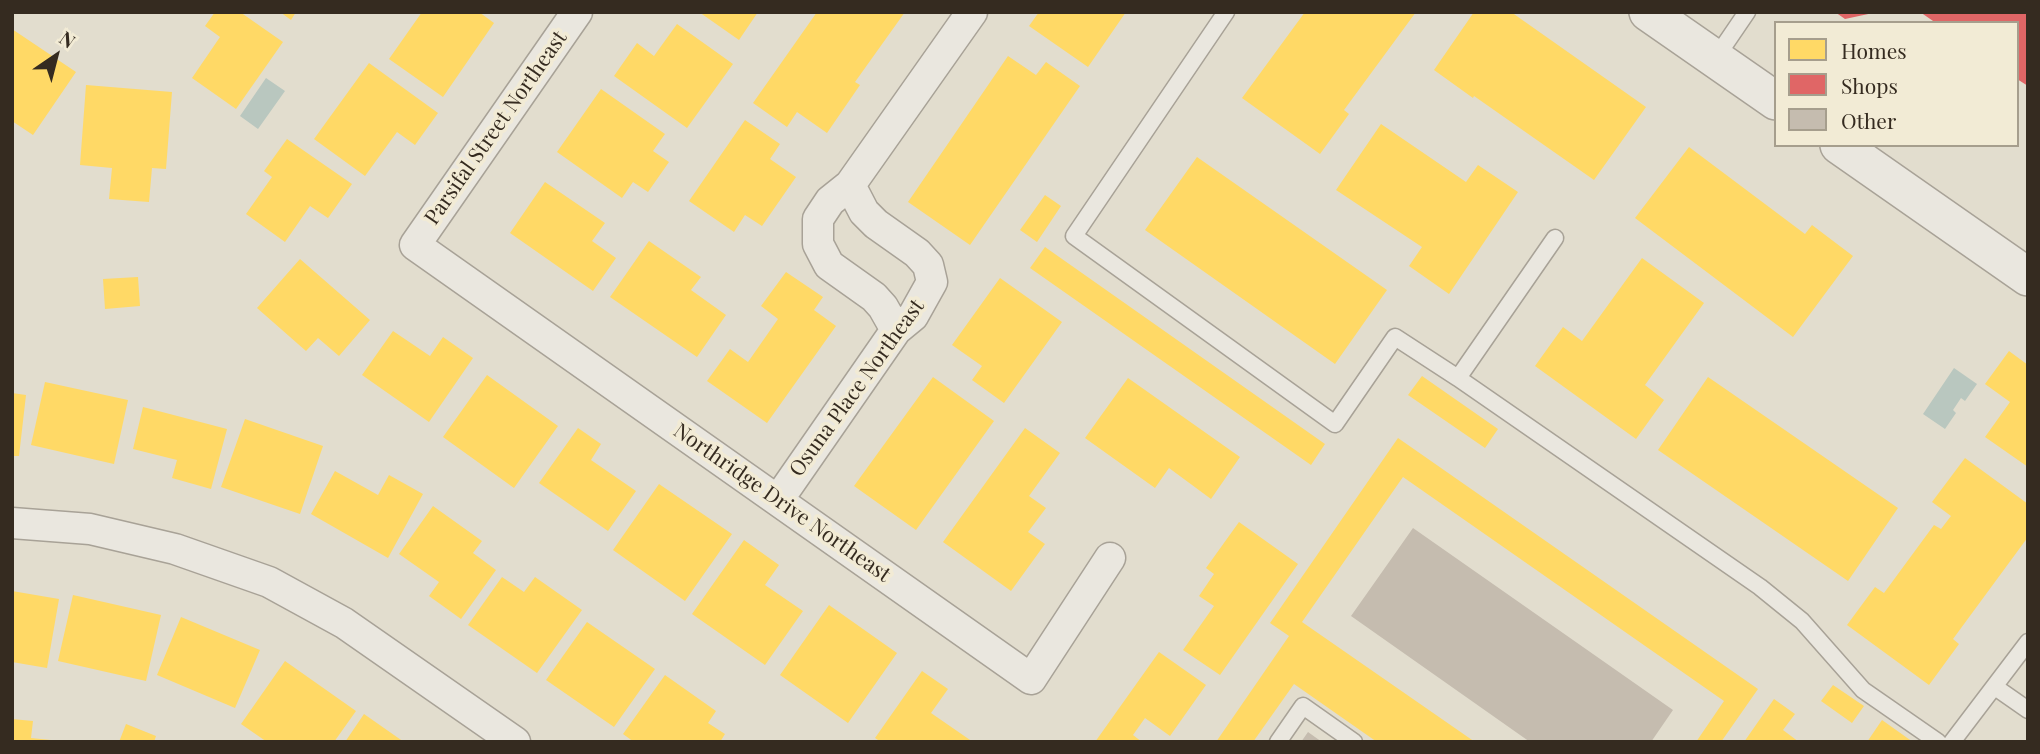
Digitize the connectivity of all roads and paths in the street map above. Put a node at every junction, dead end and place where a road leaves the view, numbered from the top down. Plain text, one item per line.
1 (577, 12) edge
2 (972, 12) edge
3 (1226, 12) edge
4 (1648, 12) edge
5 (1747, 12) edge
6 (1715, 59) junction
7 (1774, 100) edge
8 (1842, 147) edge
9 (850, 185) junction
10 (1555, 238) dead end
11 (415, 244) joint
12 (2028, 277) edge
13 (896, 330) junction
14 (1458, 378) junction
15 (778, 500) junction
16 (12, 523) edge
17 (1111, 558) dead end
18 (2028, 642) edge
19 (1995, 687) junction
20 (2028, 710) edge
21 (514, 742) edge
22 (1278, 742) edge
23 (1354, 742) edge
24 (1938, 742) edge
25 (1952, 742) edge

1 - 11 street, Parsifal Street Northeast
2 - 9 street
3 - 14 lane
4 - 6 street
5 - 6 lane
6 - 7 street
8 - 12 street
9 - 13 street
9 - 13 street, Osuna Place Northeast
10 - 14 lane
11 - 15 street, Northridge Drive Northeast
13 - 15 street, Osuna Place Northeast
14 - 24 lane
15 - 17 street, Northridge Drive Northeast
16 - 21 street
18 - 19 lane
19 - 20 lane
19 - 25 lane
22 - 23 lane

